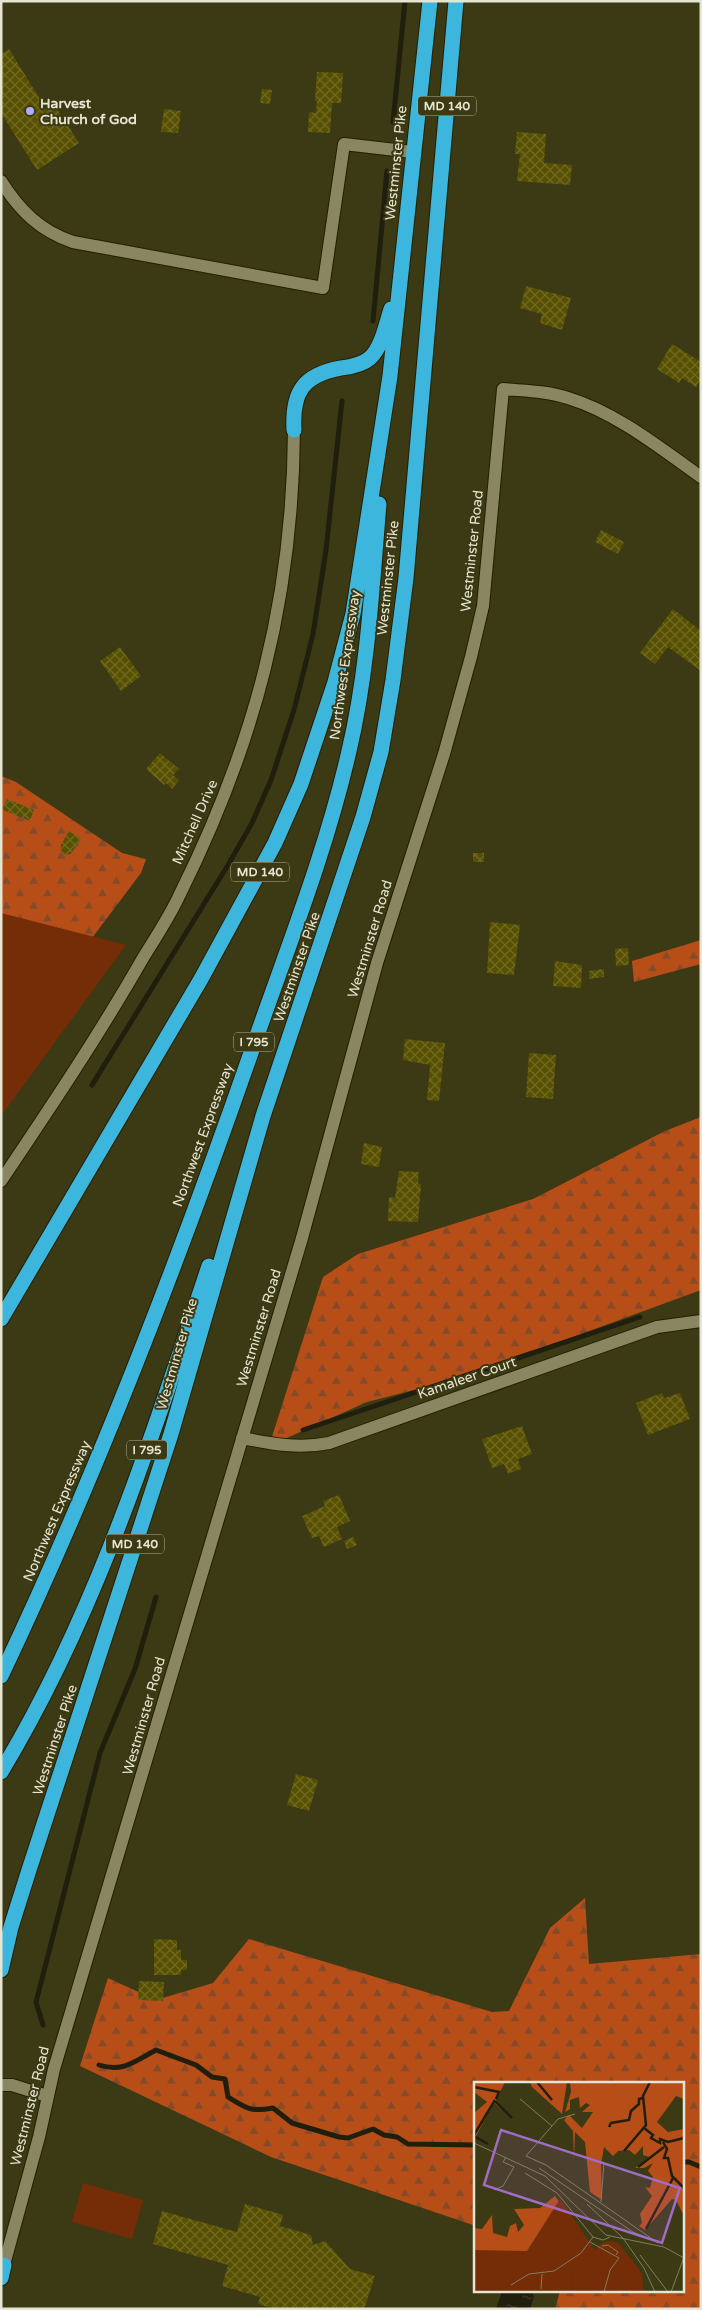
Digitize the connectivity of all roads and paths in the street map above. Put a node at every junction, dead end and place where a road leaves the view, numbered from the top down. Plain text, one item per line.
1 (430, 1) edge
2 (456, 1) edge
3 (413, 152) junction
4 (1, 181) edge
5 (400, 286) junction
6 (390, 376) junction
7 (294, 430) joint
8 (701, 477) edge
9 (263, 1116) junction
10 (1, 1181) edge
11 (1, 1319) edge
12 (701, 1321) edge
13 (242, 1438) junction
14 (1, 1676) edge
15 (1, 1772) edge
16 (1, 1970) edge
17 (1, 2085) edge
18 (47, 2096) junction
19 (2, 2269) edge

1 - 3 highway, Westminster Pike / MD 140
2 - 9 highway, Westminster Pike / MD 140
3 - 4 street
3 - 5 highway, Westminster Pike / MD 140
5 - 6 highway, Westminster Pike / MD 140
5 - 7 highway
6 - 11 highway, Westminster Pike / MD 140
6 - 14 highway, Northwest Expressway / I 795
7 - 10 street, Mitchell Drive
8 - 13 street, Westminster Road
9 - 15 highway, I 795
9 - 16 highway, Westminster Pike / MD 140
12 - 13 street, Kamaleer Court
13 - 18 street, Westminster Road
17 - 18 street
18 - 19 street, Westminster Road

